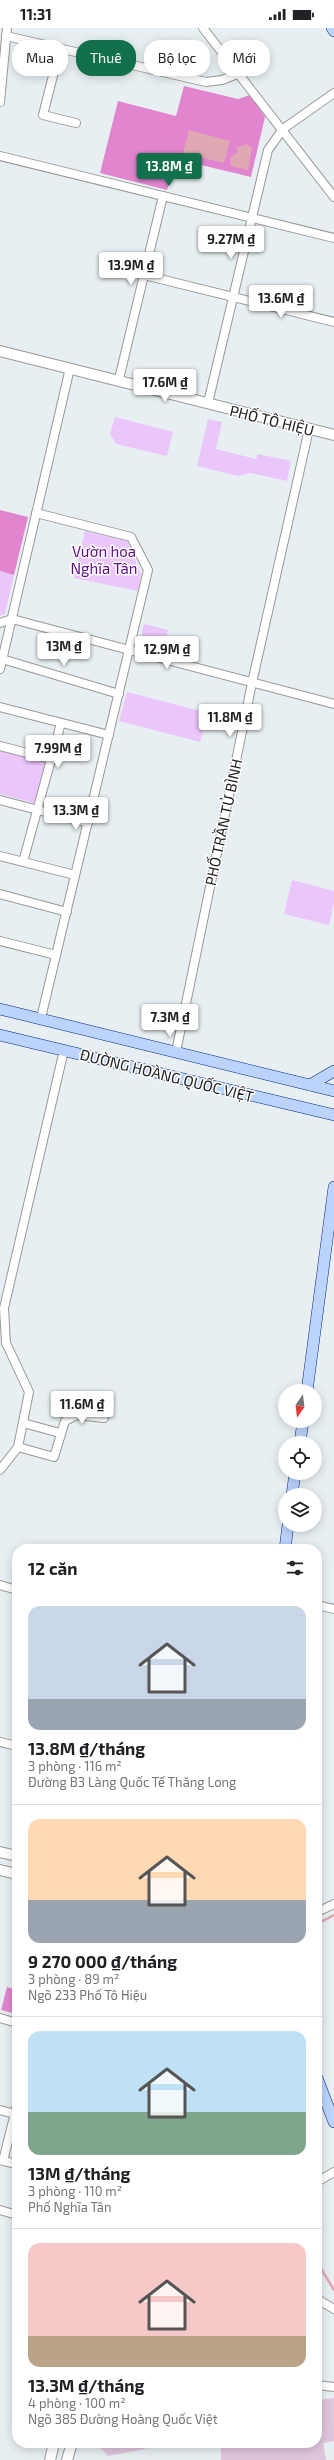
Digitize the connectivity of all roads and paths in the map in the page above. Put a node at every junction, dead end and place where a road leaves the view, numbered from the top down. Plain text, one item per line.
1 (203, 28) edge
2 (332, 28) edge
3 (334, 31) edge
4 (6, 32) edge
5 (33, 40) edge
6 (218, 48) edge
7 (68, 50) edge
8 (53, 76) edge
9 (232, 76) edge
10 (239, 76) edge
11 (334, 93) edge
12 (0, 102) edge
13 (76, 123) dead end
14 (283, 129) junction
15 (0, 156) edge
16 (163, 196) junction
17 (334, 197) edge
18 (251, 218) junction
19 (334, 238) edge
20 (144, 274) junction
21 (233, 297) junction
22 (334, 322) edge
23 (0, 351) edge
24 (70, 368) junction
25 (119, 379) junction
26 (208, 403) junction
27 (309, 429) junction
28 (334, 435) edge
29 (36, 513) junction
30 (12, 619) junction
31 (0, 623) edge
32 (130, 649) junction
33 (2, 659) junction
34 (0, 669) edge
35 (252, 683) junction
36 (119, 694) junction
37 (334, 704) edge
38 (0, 707) edge
39 (61, 723) junction
40 (109, 735) junction
41 (0, 746) edge
42 (51, 759) junction
43 (0, 800) edge
44 (36, 810) junction
45 (88, 823) junction
46 (0, 856) edge
47 (23, 862) junction
48 (76, 875) junction
49 (0, 894) edge
50 (67, 912) junction
51 (0, 941) edge
52 (56, 955) junction
53 (0, 1009) edge
54 (41, 1018) junction
55 (0, 1035) edge
56 (64, 1050) junction
57 (176, 1052) junction
58 (334, 1071) edge
59 (310, 1085) junction
60 (334, 1091) edge
61 (334, 1115) edge
62 (334, 1187) edge
63 (308, 1384) edge
64 (104, 1418) dead end
65 (23, 1423) junction
66 (60, 1433) junction
67 (18, 1447) junction
68 (0, 1470) edge
69 (287, 1532) edge
70 (286, 1544) edge
71 (0, 1585) edge
72 (12, 1589) edge
73 (322, 1606) edge
74 (334, 1609) edge
75 (0, 1742) edge
76 (12, 1745) edge
77 (0, 1852) edge
78 (12, 1855) edge
79 (0, 1870) edge
80 (12, 1873) edge
81 (334, 1904) edge
82 (322, 1910) edge
83 (0, 2018) edge
84 (12, 2022) edge
85 (322, 2090) edge
86 (0, 2110) edge
87 (12, 2113) edge
88 (333, 2118) edge
89 (12, 2127) edge
90 (12, 2163) edge
91 (334, 2172) edge
92 (322, 2179) edge
93 (0, 2210) edge
94 (12, 2214) edge
95 (322, 2303) edge
96 (334, 2309) edge
97 (322, 2386) edge
98 (334, 2387) edge
99 (53, 2448) edge
100 (71, 2448) edge
101 (50, 2460) edge
102 (68, 2460) edge

1 - 6 street
2 - 3 main road
4 - 5 street
4 - 12 street
7 - 9 street
8 - 13 street
10 - 14 street
11 - 14 street
14 - 17 street
14 - 18 street
15 - 16 street
16 - 18 street
16 - 20 street
18 - 19 street
18 - 21 street
20 - 21 street
20 - 25 street
21 - 22 street
21 - 26 street
23 - 24 street, PHỐ TÔ HIỆU
24 - 25 street, PHỐ TÔ HIỆU
24 - 29 street
25 - 26 street, PHỐ TÔ HIỆU
26 - 27 street, PHỐ TÔ HIỆU
27 - 28 street, PHỐ TÔ HIỆU
27 - 35 street, PHỐ TRẦN TỬ BÌNH
29 - 30 street
29 - 32 street
30 - 31 street
30 - 32 street
30 - 33 street
32 - 35 street
32 - 36 street
33 - 34 street
33 - 36 street
35 - 37 street
35 - 57 street, PHỐ TRẦN TỬ BÌNH
36 - 40 street
38 - 39 street
39 - 40 street
39 - 42 street
40 - 45 street
41 - 42 street
42 - 44 street
43 - 44 street
44 - 45 street
44 - 47 street
45 - 48 street
46 - 47 street
47 - 48 street
48 - 50 street
49 - 50 street
50 - 52 street
51 - 52 street
52 - 54 street
53 - 54 main road, ĐƯỜNG HOÀNG QUỐC VIỆT
54 - 57 main road, ĐƯỜNG HOÀNG QUỐC VIỆT
55 - 56 main road, ĐƯỜNG HOÀNG QUỐC VIỆT
56 - 61 main road, ĐƯỜNG HOÀNG QUỐC VIỆT
56 - 65 street
57 - 59 main road, ĐƯỜNG HOÀNG QUỐC VIỆT
58 - 59 main road
59 - 60 main road, ĐƯỜNG HOÀNG QUỐC VIỆT
62 - 63 main road
64 - 66 street
65 - 66 street
65 - 67 street
66 - 67 street
67 - 68 street
69 - 70 main road
71 - 72 street
73 - 74 street
75 - 76 street
77 - 78 street
79 - 80 street
81 - 82 street
83 - 84 street
85 - 88 main road
86 - 87 street
89 - 90 street
91 - 92 street
93 - 94 street
95 - 96 street
97 - 98 street
99 - 101 street
100 - 102 street

